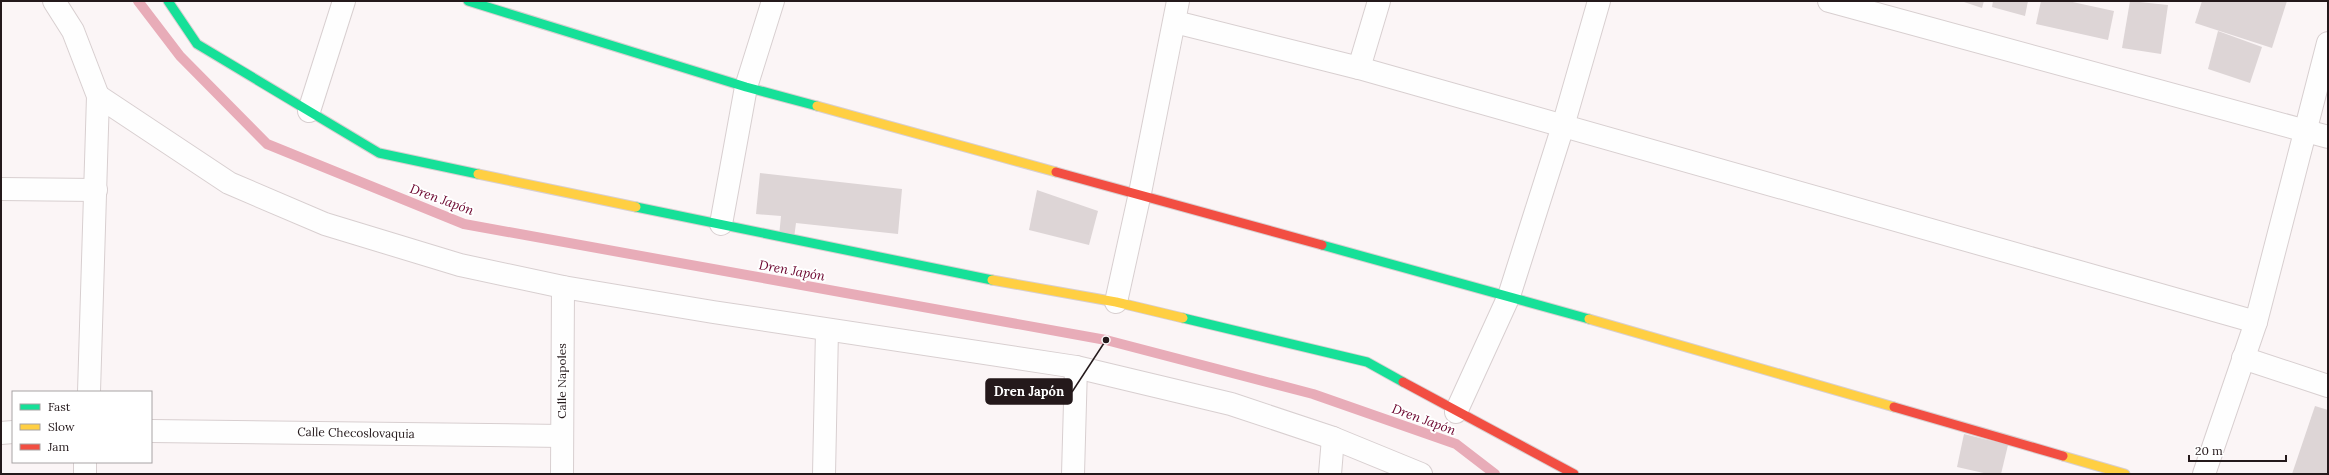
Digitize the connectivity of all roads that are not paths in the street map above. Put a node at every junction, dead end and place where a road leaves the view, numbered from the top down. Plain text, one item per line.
1 (54, 1) edge
2 (168, 1) edge
3 (344, 1) edge
4 (468, 1) edge
5 (772, 1) edge
6 (1379, 1) edge
7 (1599, 1) edge
8 (1829, 1) edge
9 (1173, 7) edge
10 (2328, 43) edge
11 (1358, 68) junction
12 (746, 87) junction
13 (98, 96) junction
14 (309, 111) junction
15 (1563, 126) junction
16 (2305, 130) junction
17 (2328, 137) edge
18 (1, 189) edge
19 (96, 190) junction
20 (1140, 194) junction
21 (721, 224) junction
22 (563, 287) junction
23 (1509, 296) junction
24 (1116, 302) junction
25 (2256, 322) junction
26 (827, 330) junction
27 (2243, 358) junction
28 (1076, 367) junction
29 (2328, 386) edge
30 (89, 391) edge
31 (1456, 412) junction
32 (152, 431) edge
33 (12, 432) edge
34 (1, 433) edge
35 (562, 436) junction
36 (1333, 438) junction
37 (85, 463) edge
38 (84, 474) edge
39 (562, 474) edge
40 (824, 474) edge
41 (1073, 474) edge
42 (1330, 474) edge
43 (1421, 474) edge
44 (1574, 474) edge
45 (2125, 474) edge
46 (2204, 474) edge

1 - 13 street
2 - 14 street
3 - 14 street
4 - 12 street
5 - 12 street
6 - 11 street
7 - 15 street
8 - 16 street
9 - 11 street
9 - 20 street
10 - 16 street
11 - 15 street
12 - 20 street
12 - 21 street
13 - 19 street
13 - 22 street
14 - 21 street
15 - 23 street
15 - 25 street
16 - 17 street
16 - 25 street
18 - 19 street
19 - 30 street
20 - 23 street
20 - 24 street
21 - 24 street
22 - 26 street
22 - 35 street, Calle Napoles
23 - 31 street
23 - 45 street
24 - 31 street
25 - 27 street
26 - 28 street
26 - 40 street
27 - 29 street
27 - 46 street
28 - 36 street
28 - 41 street
31 - 44 street
32 - 35 street, Calle Checoslovaquia
33 - 34 street
35 - 39 street, Calle Napoles
36 - 42 street
36 - 43 street
37 - 38 street

